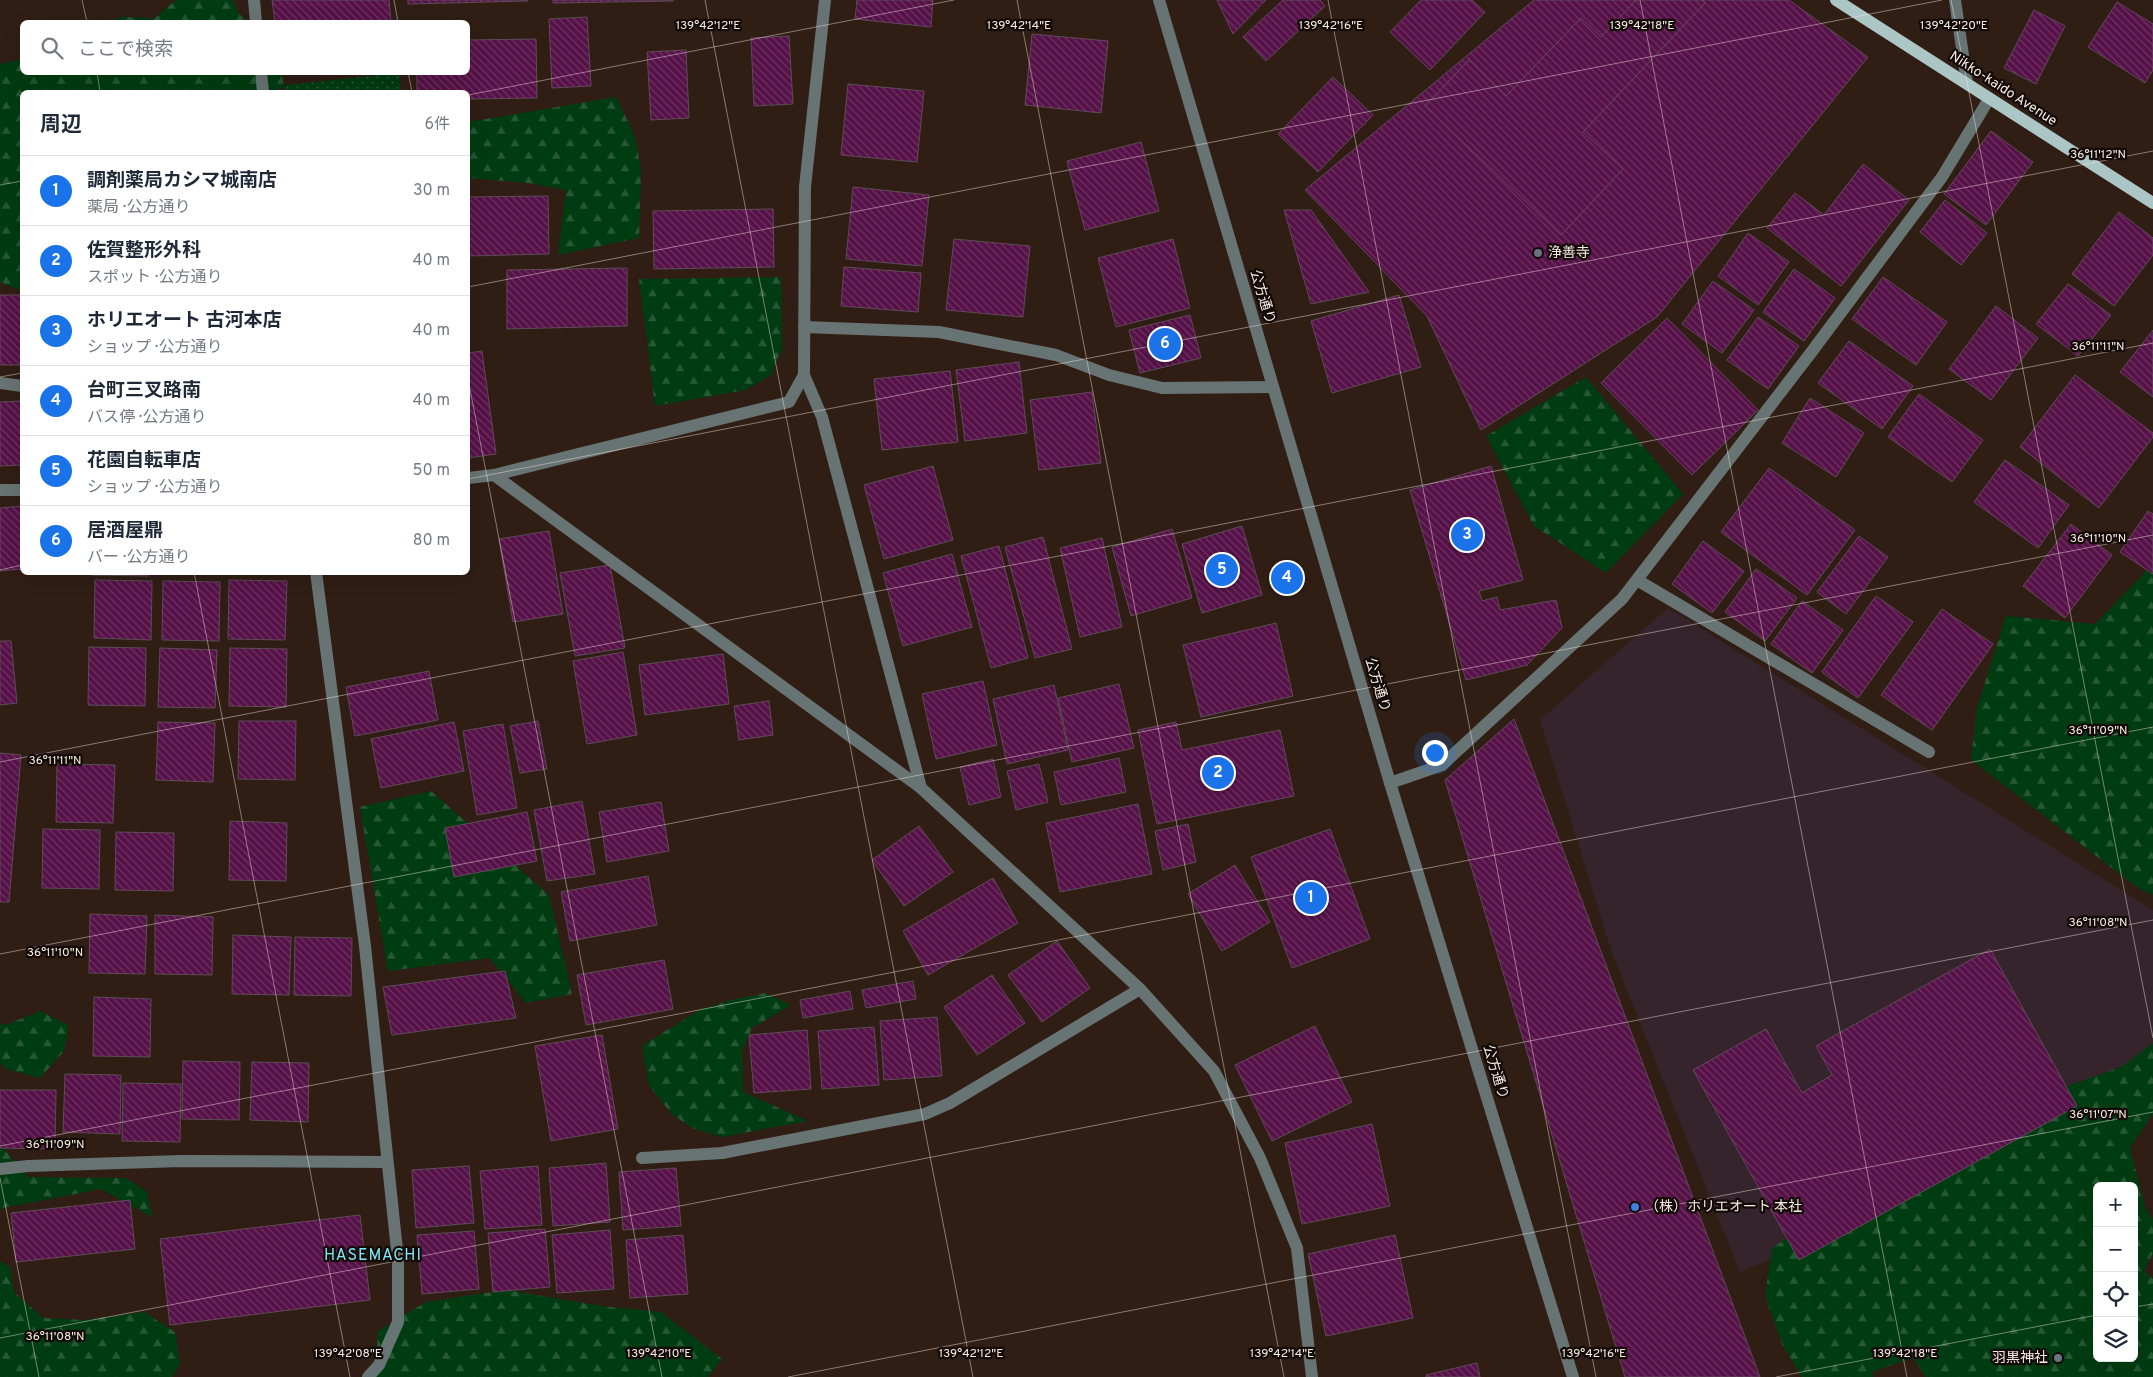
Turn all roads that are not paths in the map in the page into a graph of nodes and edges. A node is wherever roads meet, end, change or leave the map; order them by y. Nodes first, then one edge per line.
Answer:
1 (254, 0) edge
2 (825, 0) edge
3 (1158, 0) edge
4 (1836, 0) edge
5 (1956, 0) edge
6 (256, 20) edge
7 (261, 75) edge
8 (1967, 83) junction
9 (263, 90) edge
10 (1989, 99) junction
11 (2153, 203) edge
12 (804, 327) junction
13 (804, 375) junction
14 (0, 383) edge
15 (20, 386) edge
16 (1273, 387) junction
17 (494, 475) junction
18 (470, 478) edge
19 (0, 490) edge
20 (20, 490) edge
21 (316, 575) edge
22 (1637, 580) junction
23 (1930, 752) dead end
24 (1390, 782) junction
25 (921, 788) junction
26 (1140, 989) junction
27 (642, 1158) dead end
28 (387, 1162) junction
29 (0, 1169) edge
30 (368, 1377) edge
31 (1312, 1377) edge
32 (1573, 1377) edge

1 - 6 street
2 - 12 street
3 - 16 street, 公方通り
4 - 8 main road, Nikko-kaido Avenue
5 - 8 street
7 - 9 street
8 - 10 main road, Nikko-kaido Avenue
10 - 11 main road, Nikko-kaido Avenue
10 - 22 street
12 - 13 street
12 - 16 street
13 - 17 street
13 - 25 street
14 - 15 street
16 - 24 street, 公方通り
17 - 18 street
17 - 25 street
19 - 20 street
21 - 28 street
22 - 23 street
22 - 24 street
24 - 32 street, 公方通り
25 - 26 street
26 - 27 street
26 - 31 street
28 - 29 street
28 - 30 street

